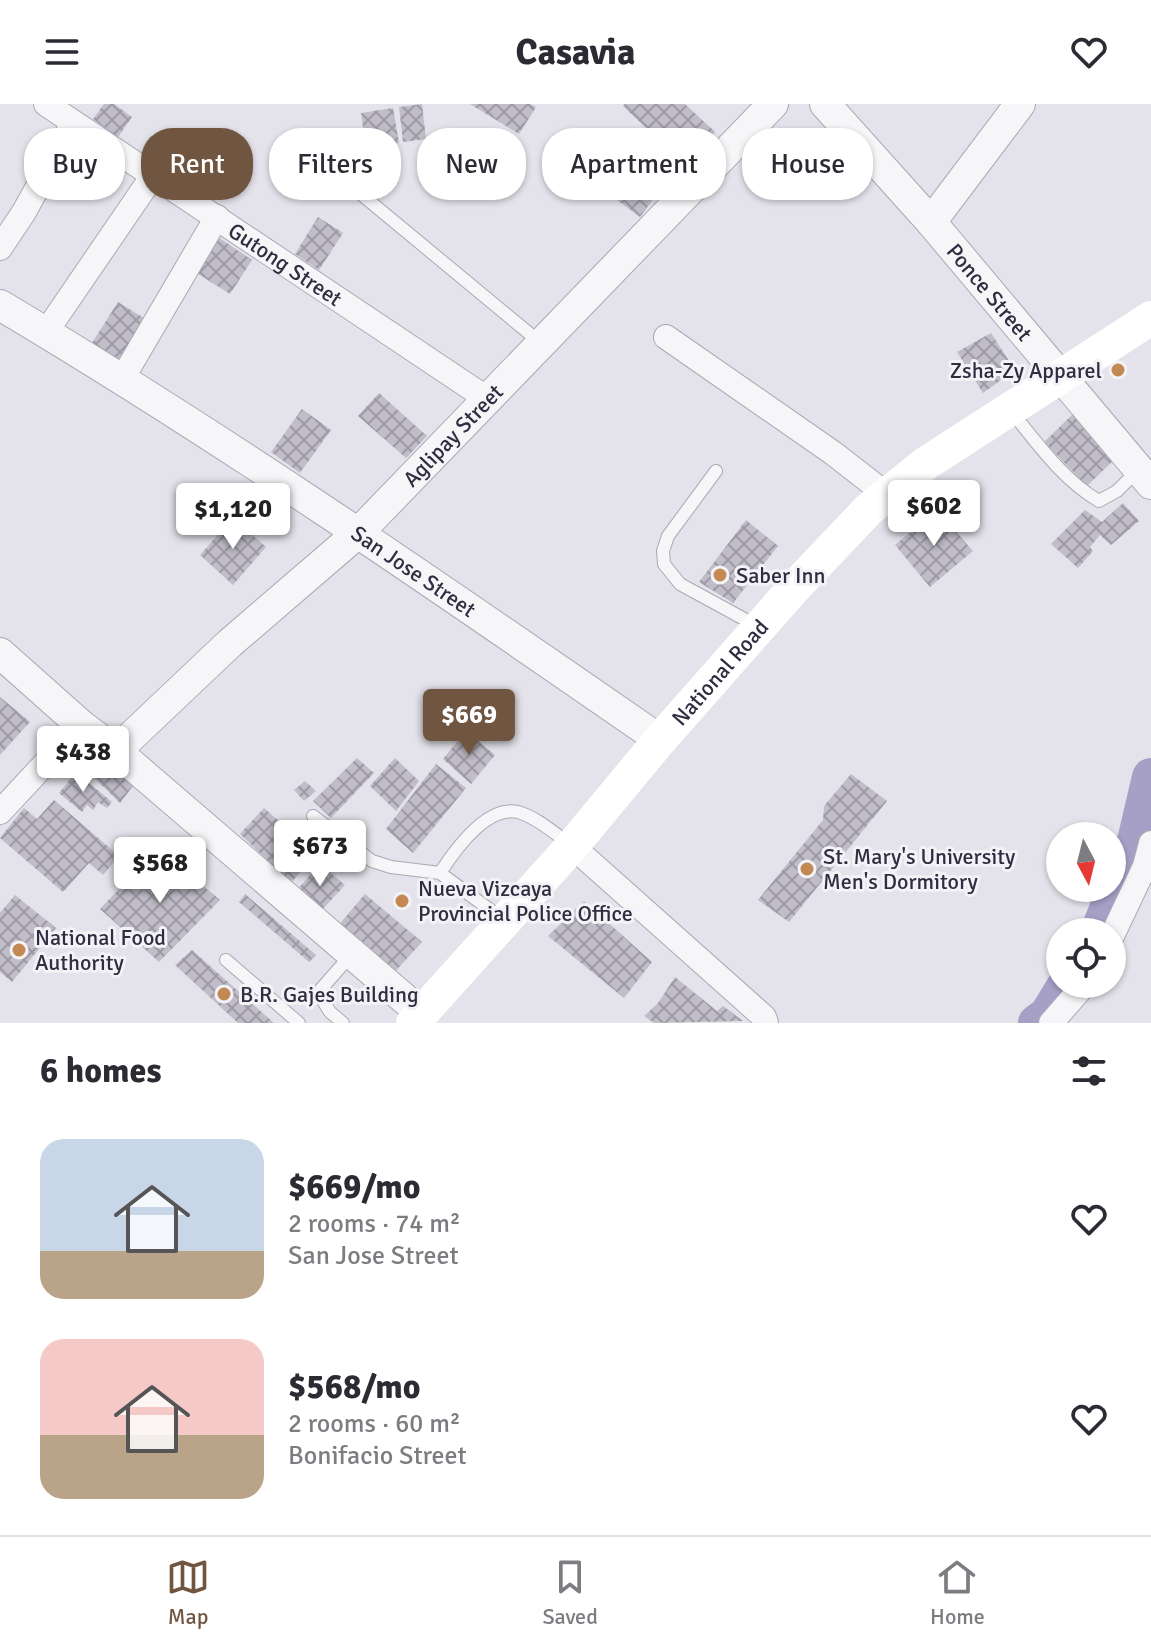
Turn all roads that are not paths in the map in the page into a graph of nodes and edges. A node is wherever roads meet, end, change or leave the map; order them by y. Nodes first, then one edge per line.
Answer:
1 (46, 104) edge
2 (773, 104) edge
3 (825, 104) edge
4 (1020, 104) edge
5 (73, 123) junction
6 (141, 166) edge
7 (141, 193) edge
8 (192, 200) edge
9 (368, 200) edge
10 (217, 217) junction
11 (931, 222) junction
12 (0, 248) edge
13 (0, 305) edge
14 (1151, 318) edge
15 (46, 332) junction
16 (666, 337) dead end
17 (542, 344) junction
18 (1060, 374) junction
19 (122, 379) junction
20 (486, 398) junction
21 (1009, 408) junction
22 (716, 471) dead end
23 (1144, 477) edge
24 (887, 495) junction
25 (359, 532) junction
26 (760, 628) junction
27 (0, 653) edge
28 (81, 725) junction
29 (660, 740) junction
30 (116, 751) junction
31 (0, 812) edge
32 (313, 816) dead end
33 (1151, 843) edge
34 (572, 846) junction
35 (440, 873) junction
36 (1120, 918) edge
37 (504, 920) junction
38 (352, 954) junction
39 (226, 960) dead end
40 (1073, 998) edge
41 (417, 1018) edge
42 (299, 1023) edge
43 (343, 1023) edge
44 (766, 1023) edge
45 (1051, 1023) edge

1 - 5 street, Gutong Street
2 - 17 street, Aglipay Street
3 - 11 street, Ponce Street
4 - 11 street
5 - 6 street, Gutong Street
5 - 12 street
7 - 15 street
8 - 10 street, Gutong Street
9 - 17 lane
10 - 19 street
10 - 20 street, Gutong Street
11 - 18 street, Ponce Street
13 - 15 street, San Jose Street
14 - 18 main road, National Road
15 - 19 street, San Jose Street
16 - 24 street
17 - 20 street, Aglipay Street
18 - 21 main road, National Road
18 - 23 street, Ponce Street
19 - 25 street, San Jose Street
20 - 25 street, Aglipay Street
21 - 23 lane
21 - 24 main road, National Road
22 - 26 lane
24 - 26 main road, National Road
25 - 29 street, San Jose Street
25 - 30 street, Aglipay Street
26 - 29 main road, National Road
27 - 28 street
28 - 30 street
28 - 31 street
29 - 34 main road, National Road
30 - 38 street
32 - 35 lane
33 - 36 street
34 - 35 lane
34 - 37 main road, National Road
34 - 44 street
35 - 37 lane
37 - 41 main road, National Road
38 - 41 street
38 - 43 lane
39 - 42 lane
40 - 45 street

